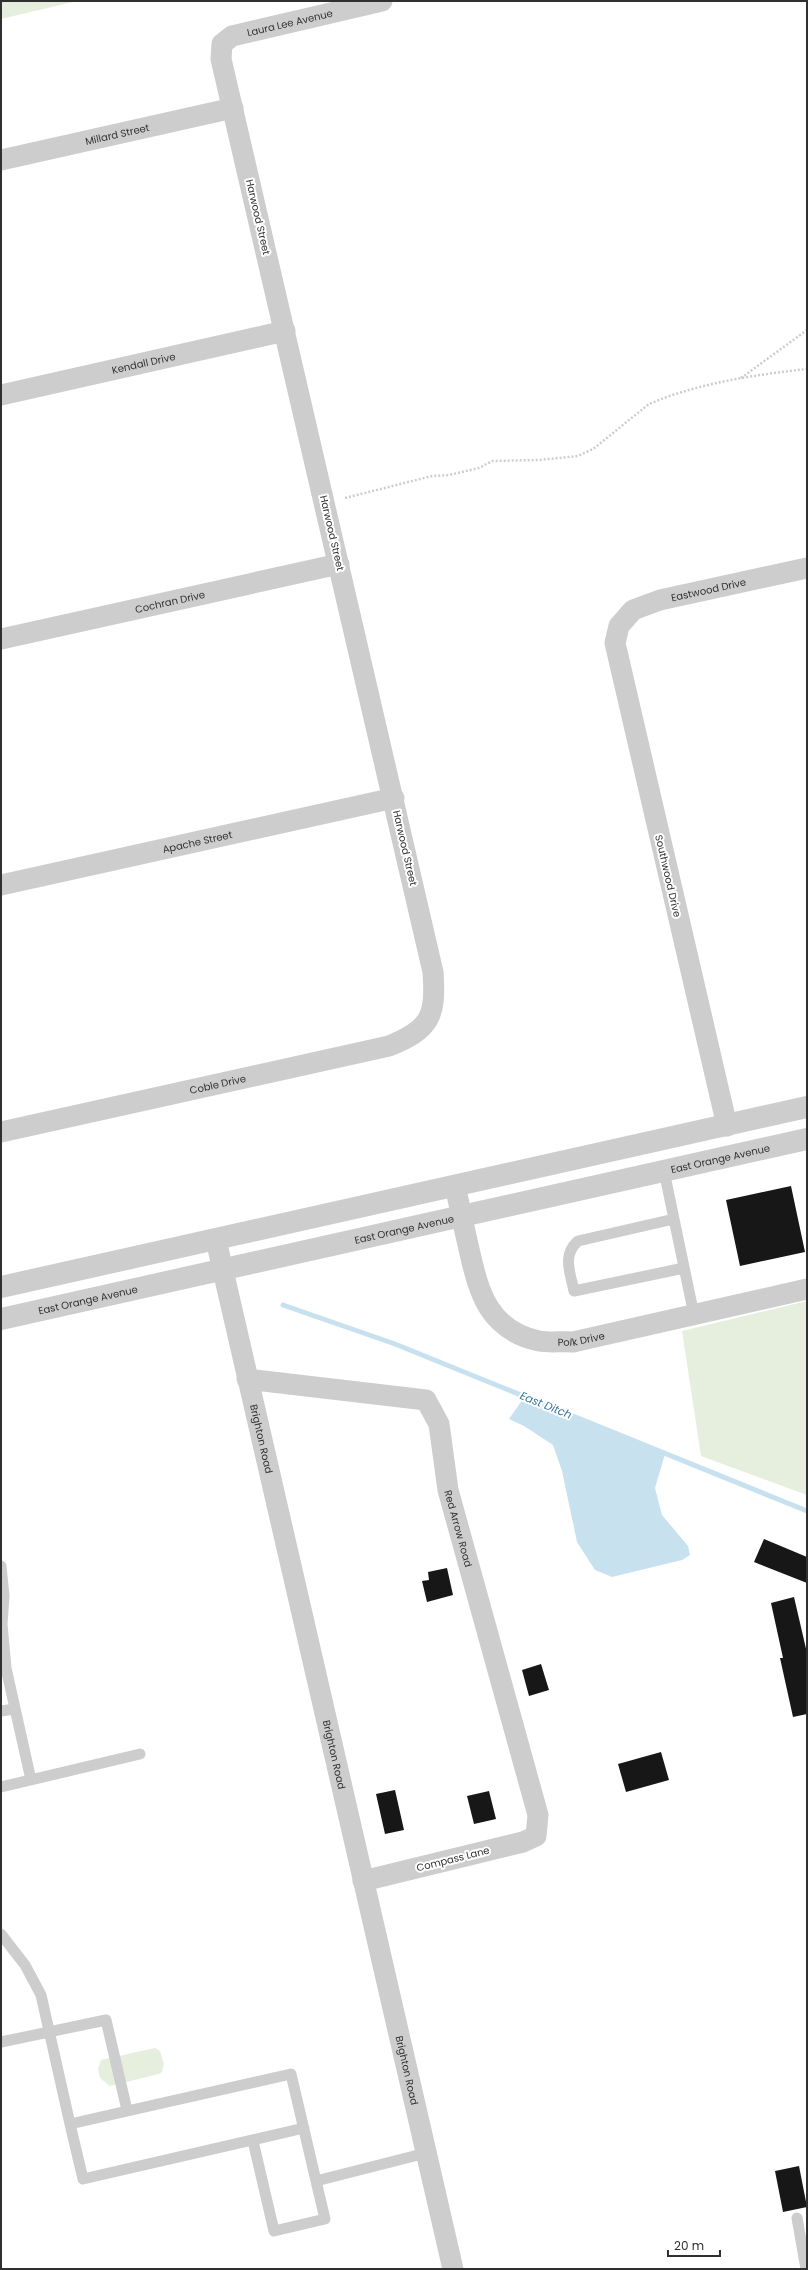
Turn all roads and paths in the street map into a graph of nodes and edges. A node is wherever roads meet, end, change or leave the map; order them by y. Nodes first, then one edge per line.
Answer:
1 (382, 1) edge
2 (222, 44) joint
3 (233, 108) junction
4 (1, 160) edge
5 (807, 330) edge
6 (285, 331) junction
7 (807, 369) edge
8 (739, 379) junction
9 (1, 395) edge
10 (345, 498) dead end
11 (339, 564) junction
12 (807, 568) edge
13 (619, 626) joint
14 (1, 639) edge
15 (394, 798) junction
16 (1, 885) edge
17 (427, 1021) joint
18 (807, 1107) edge
19 (727, 1126) junction
20 (1, 1132) edge
21 (807, 1139) edge
22 (664, 1171) junction
23 (455, 1186) junction
24 (462, 1216) junction
25 (674, 1220) junction
26 (216, 1240) junction
27 (684, 1268) junction
28 (222, 1270) junction
29 (1, 1287) edge
30 (807, 1289) edge
31 (694, 1315) junction
32 (1, 1319) edge
33 (247, 1379) junction
34 (1, 1566) edge
35 (3, 1596) edge
36 (15, 1709) junction
37 (1, 1711) edge
38 (140, 1754) dead end
39 (31, 1780) junction
40 (1, 1787) edge
41 (538, 1830) joint
42 (363, 1881) junction
43 (1, 1934) edge
44 (49, 2032) junction
45 (1, 2042) edge
46 (127, 2110) junction
47 (70, 2124) junction
48 (304, 2128) junction
49 (253, 2141) junction
50 (426, 2153) junction
51 (316, 2181) junction
52 (797, 2218) dead end
53 (453, 2269) edge
54 (806, 2269) edge

1 - 2 street, Laura Lee Avenue
2 - 3 street, Harwood Street
3 - 4 street, Millard Street
3 - 6 street, Harwood Street
5 - 8 path
6 - 9 street, Kendall Drive
6 - 11 street, Harwood Street
7 - 8 path
8 - 10 path
11 - 14 street, Cochran Drive
11 - 15 street, Harwood Street
12 - 13 street, Eastwood Drive
13 - 19 street, Southwood Drive
15 - 16 street, Apache Street
15 - 17 street, Harwood Street
17 - 20 street, Coble Drive
18 - 19 street
19 - 23 street
21 - 22 street, East Orange Avenue
22 - 24 street, East Orange Avenue
22 - 25 lane
23 - 24 street, Polk Drive
23 - 26 street
24 - 28 street, East Orange Avenue
24 - 31 street, Polk Drive
25 - 27 lane
25 - 27 lane
26 - 28 street, Brighton Road
26 - 29 street
27 - 31 lane
28 - 32 street, East Orange Avenue
28 - 33 street, Brighton Road
30 - 31 street, Polk Drive
33 - 41 street, Red Arrow Road
33 - 42 street, Brighton Road
34 - 35 lane
35 - 36 lane
36 - 37 lane
36 - 39 lane
38 - 39 lane
39 - 40 lane
41 - 42 street, Compass Lane
42 - 50 street, Brighton Road
43 - 44 lane
44 - 45 lane
44 - 46 lane
44 - 47 lane
46 - 47 lane
46 - 48 lane
47 - 49 lane
48 - 49 lane
48 - 51 lane
49 - 51 lane
50 - 51 lane
50 - 53 street, Brighton Road
52 - 54 lane

